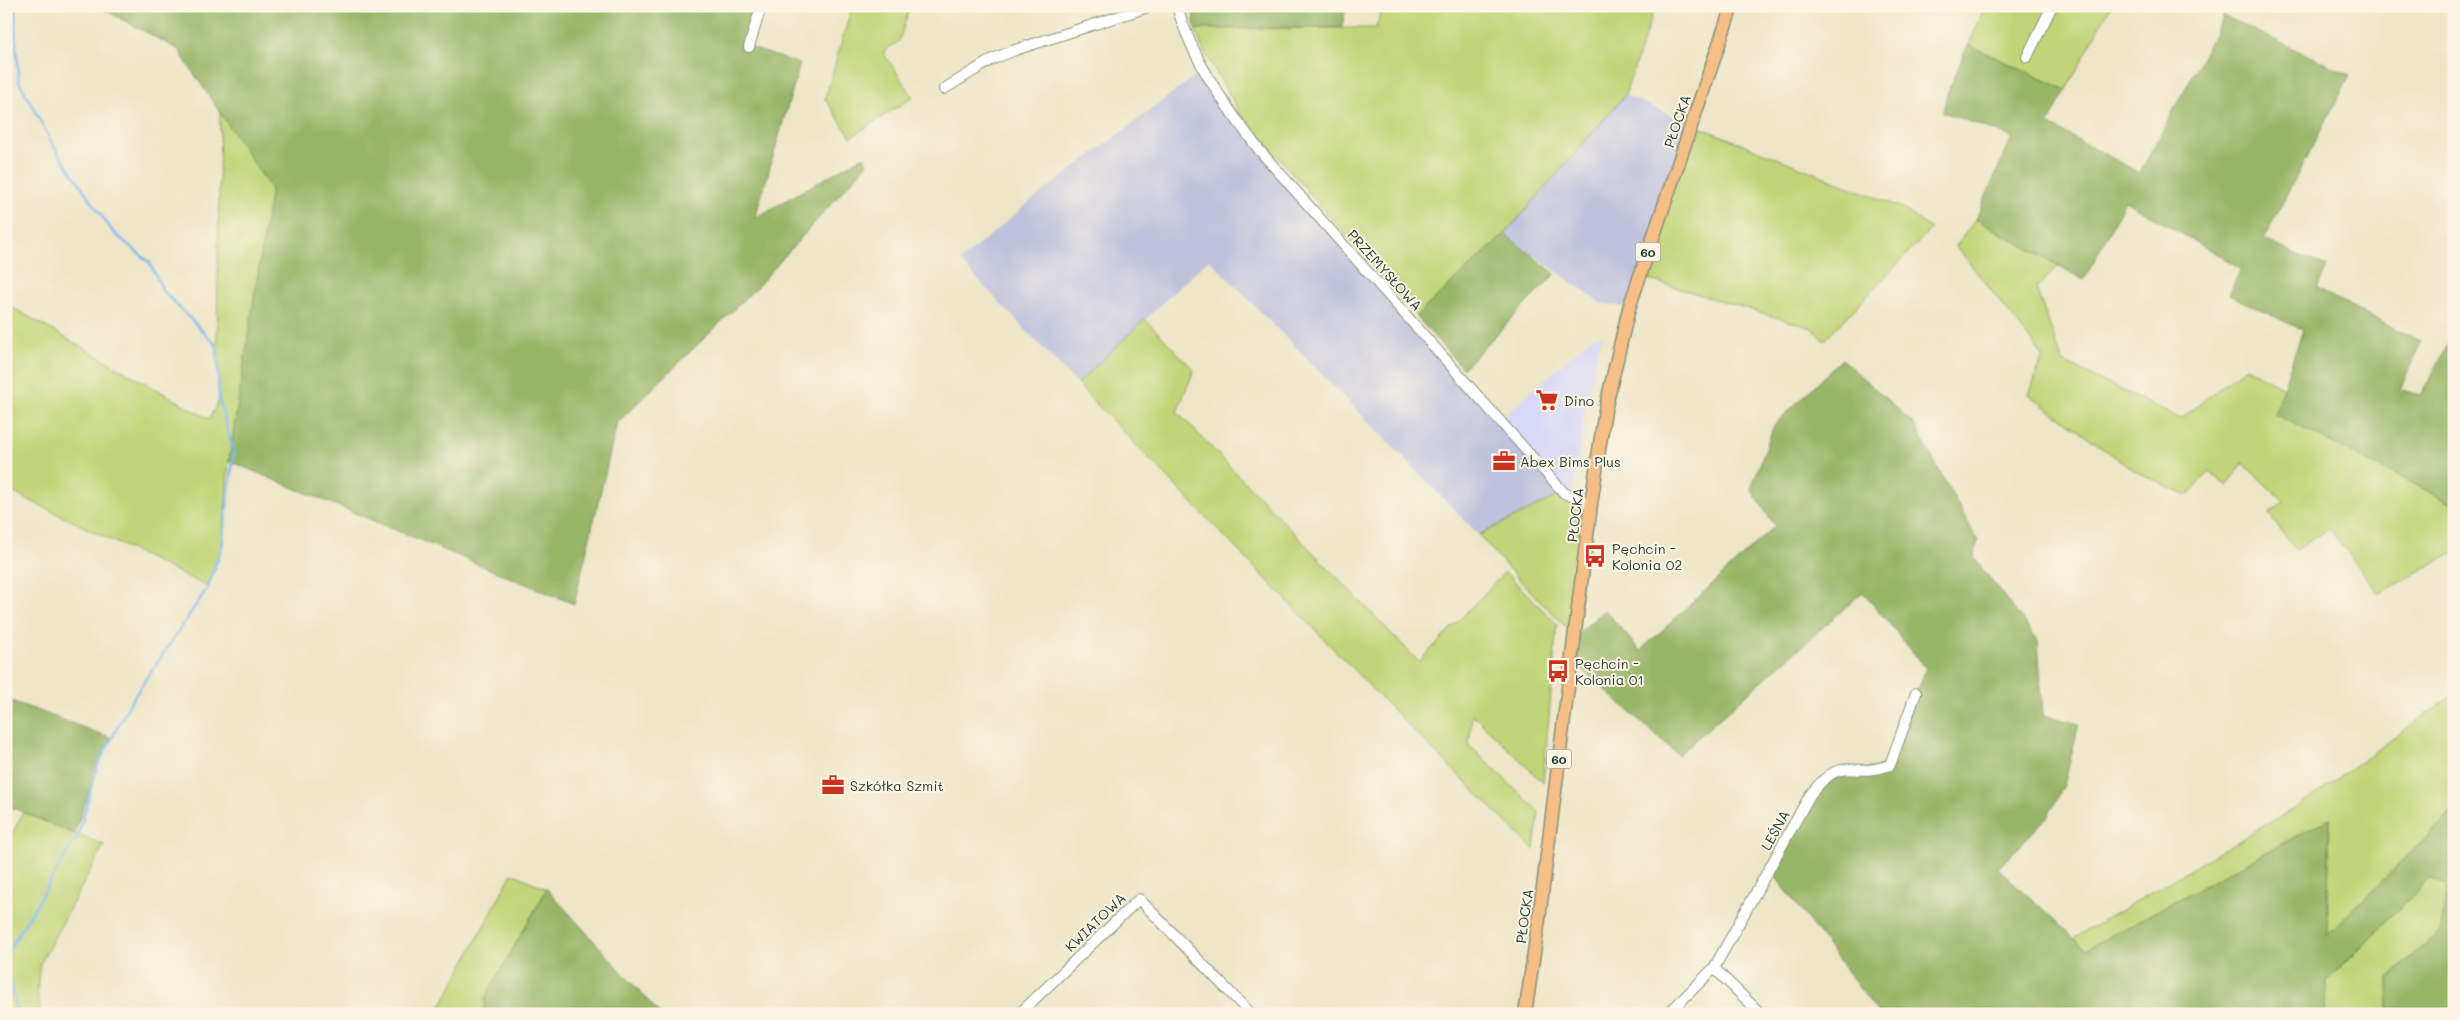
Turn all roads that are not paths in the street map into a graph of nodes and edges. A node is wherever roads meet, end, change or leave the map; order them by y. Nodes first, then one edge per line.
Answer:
1 (761, 6) edge
2 (1152, 6) edge
3 (1177, 6) edge
4 (1732, 6) edge
5 (2052, 6) edge
6 (749, 46) dead end
7 (2027, 57) dead end
8 (944, 88) dead end
9 (1591, 504) junction
10 (1916, 693) dead end
11 (1714, 968) junction
12 (1019, 1014) edge
13 (1251, 1014) edge
14 (1525, 1014) edge
15 (1668, 1014) edge
16 (1761, 1014) edge

1 - 6 street
2 - 8 street
3 - 9 street, PRZEMYSŁOWA
4 - 9 main road, PŁOCKA / 60
5 - 7 street
9 - 14 main road, PŁOCKA / 60
10 - 11 street, LEŚNA
11 - 15 street, LEŚNA
11 - 16 street
12 - 13 street, KWIATOWA

